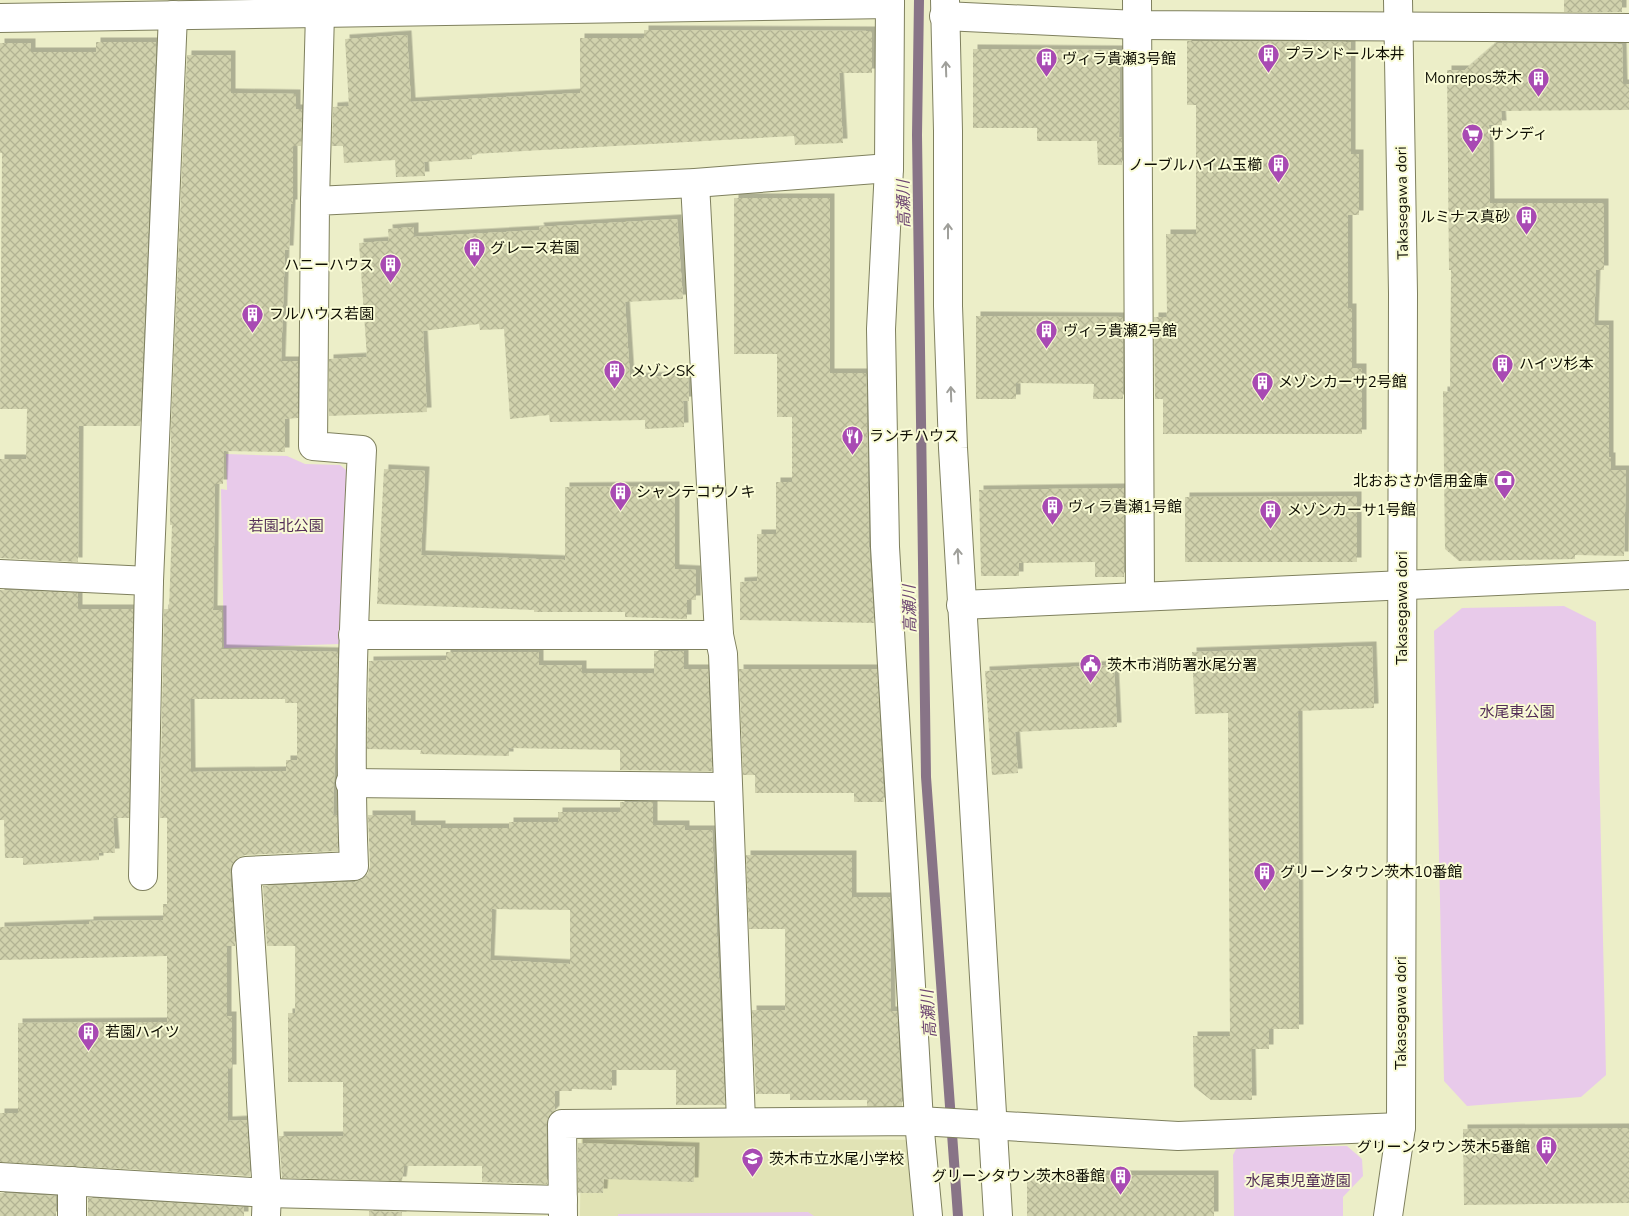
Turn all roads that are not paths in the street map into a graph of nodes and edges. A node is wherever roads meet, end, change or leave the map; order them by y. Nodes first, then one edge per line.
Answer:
1 (890, 2) edge
2 (731, 3) edge
3 (944, 8) edge
4 (1137, 12) edge
5 (1399, 13) edge
6 (173, 14) junction
7 (320, 14) junction
8 (0, 18) edge
9 (1629, 28) edge
10 (889, 168) junction
11 (695, 184) junction
12 (315, 201) junction
13 (0, 574) edge
14 (1629, 575) edge
15 (149, 581) junction
16 (1402, 586) junction
17 (1140, 596) junction
18 (961, 605) junction
19 (353, 635) junction
20 (719, 636) junction
21 (350, 783) junction
22 (726, 787) junction
23 (144, 876) dead end
24 (741, 1121) junction
25 (919, 1122) junction
26 (992, 1125) junction
27 (1401, 1127) junction
28 (0, 1177) edge
29 (72, 1181) junction
30 (267, 1204) edge
31 (563, 1208) edge
32 (72, 1216) edge
33 (928, 1216) edge
34 (998, 1216) edge
35 (1388, 1216) edge

1 - 2 street
1 - 10 street
2 - 7 street
3 - 4 street
18 -> 3 street
4 - 5 street
4 - 17 street
5 - 9 street
5 - 16 street, Takasegawa dori
6 - 7 street
6 - 8 street
6 - 15 street
7 - 12 street
10 - 11 street
10 - 25 street
11 - 12 street
11 - 20 street
12 - 19 street
13 - 15 street
14 - 16 street
15 - 23 street
16 - 17 street
16 - 27 street, Takasegawa dori
17 - 18 street
18 - 26 street
19 - 20 street
19 - 21 street
20 - 22 street
21 - 22 street
21 - 30 street
22 - 24 street
24 - 25 street
24 - 31 street
25 - 26 street
25 - 33 street
26 - 27 street
26 - 34 street
27 - 35 street, Takasegawa dori
28 - 29 street
29 - 30 street
29 - 32 street
30 - 31 street

